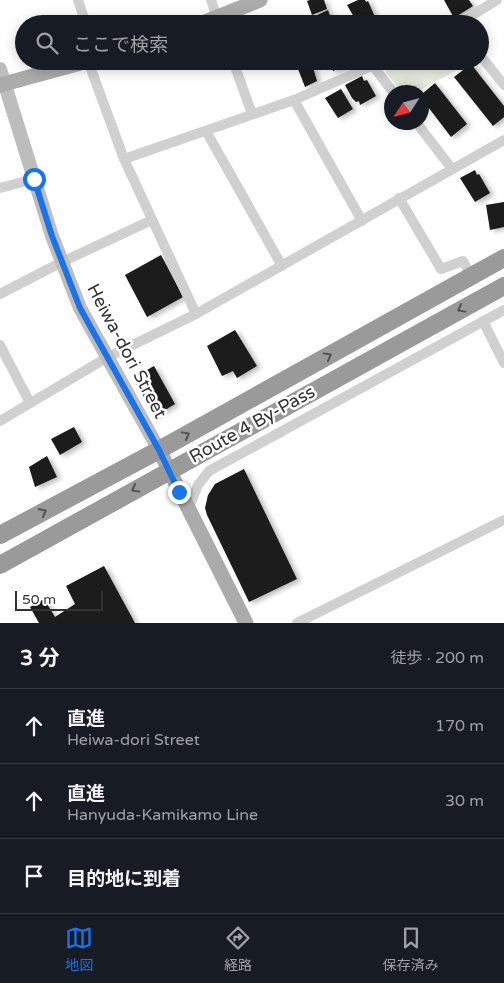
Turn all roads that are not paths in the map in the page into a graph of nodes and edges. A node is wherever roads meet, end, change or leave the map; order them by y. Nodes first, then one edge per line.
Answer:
1 (78, 0) edge
2 (211, 0) edge
3 (260, 0) edge
4 (497, 0) edge
5 (83, 15) edge
6 (216, 15) edge
7 (230, 15) edge
8 (473, 15) edge
9 (489, 66) edge
10 (47, 70) edge
11 (91, 70) edge
12 (236, 70) edge
13 (364, 70) edge
14 (376, 70) edge
15 (2, 80) edge
16 (388, 85) edge
17 (504, 85) edge
18 (294, 100) junction
19 (252, 114) junction
20 (206, 130) junction
21 (422, 130) edge
22 (504, 140) edge
23 (124, 159) junction
24 (452, 169) junction
25 (34, 179) junction
26 (0, 188) edge
27 (399, 198) junction
28 (152, 220) junction
29 (362, 221) junction
30 (504, 258) edge
31 (62, 262) junction
32 (282, 266) junction
33 (471, 276) junction
34 (504, 286) edge
35 (0, 294) edge
36 (504, 310) edge
37 (196, 314) junction
38 (483, 321) junction
39 (0, 345) edge
40 (108, 358) junction
41 (504, 362) edge
42 (30, 403) junction
43 (0, 421) edge
44 (243, 429) junction
45 (253, 447) junction
46 (159, 450) junction
47 (169, 470) junction
48 (188, 510) junction
49 (504, 520) edge
50 (0, 536) edge
51 (0, 565) edge
52 (246, 623) edge
53 (297, 623) edge

1 - 5 street
2 - 6 street
3 - 7 main road
4 - 8 street
9 - 17 street
10 - 15 main road
11 - 23 street
12 - 19 street
13 - 18 street
14 - 16 street
15 - 25 street, Heiwa-dori Street
18 - 19 street
18 - 29 street
19 - 20 street
20 - 23 street
20 - 32 street
21 - 24 street
22 - 24 street
23 - 28 street
24 - 27 street
25 - 26 street
25 - 31 street, Heiwa-dori Street
27 - 29 street
27 - 33 street
28 - 31 street
28 - 37 street
29 - 32 street
30 - 33 highway, Route 4 By-Pass
31 - 35 street
31 - 40 street, Heiwa-dori Street
32 - 37 street
46 -> 33 highway, Route 4 By-Pass
34 -> 44 highway, Route 4 By-Pass
36 - 38 street
37 - 40 street
38 - 41 street
38 - 45 street
39 - 42 street
40 - 42 street
40 - 46 street, Heiwa-dori Street
42 - 43 street
44 - 45 street
44 - 47 highway, Route 4 By-Pass
45 - 48 street
46 - 47 main road
50 -> 46 highway, Route 4 By-Pass
47 - 48 main road
47 -> 51 highway, Route 4 By-Pass
48 - 52 main road
49 - 53 street

